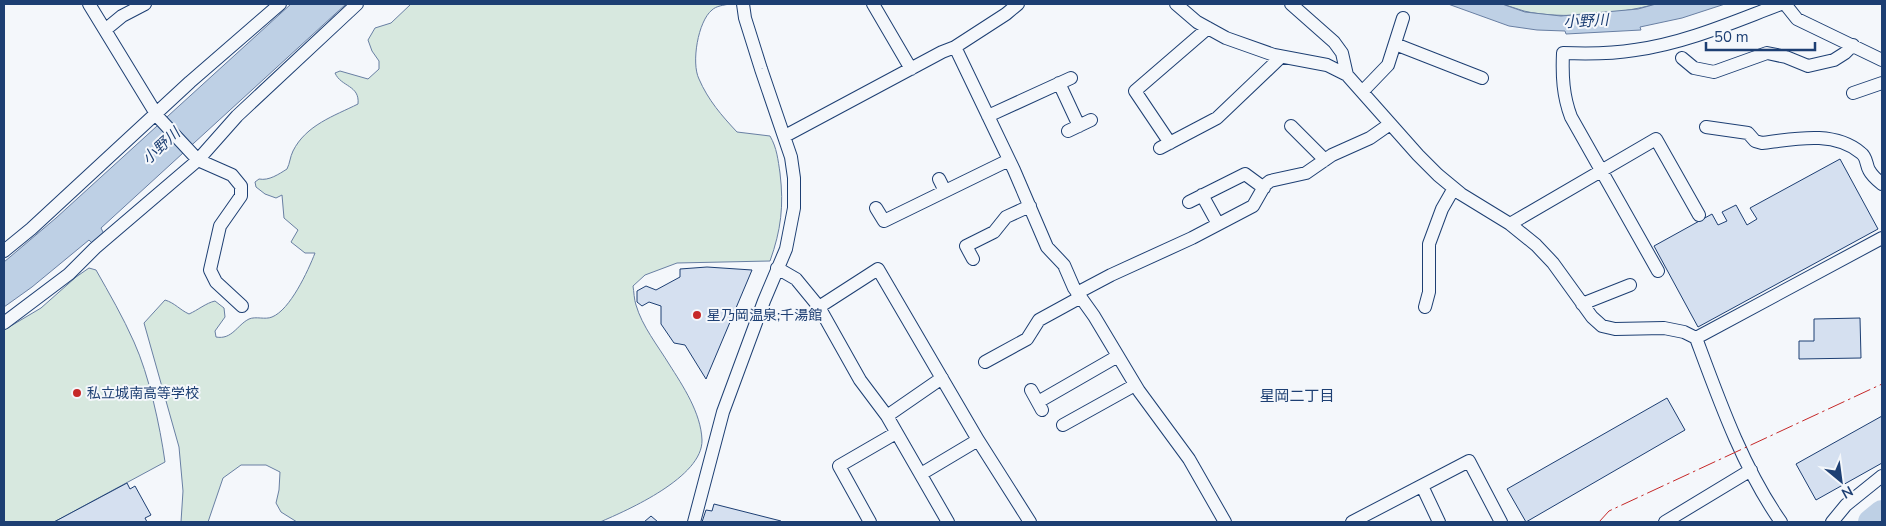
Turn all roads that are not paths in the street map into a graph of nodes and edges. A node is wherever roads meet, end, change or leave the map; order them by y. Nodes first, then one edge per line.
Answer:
1 (89, 4) edge
2 (145, 4) edge
3 (280, 4) edge
4 (357, 4) edge
5 (743, 4) edge
6 (873, 4) edge
7 (1018, 4) edge
8 (1176, 4) edge
9 (1291, 4) edge
10 (1781, 4) edge
11 (1785, 4) edge
12 (1403, 18) dead end
13 (1208, 28) junction
14 (105, 30) junction
15 (1395, 44) junction
16 (1853, 45) junction
17 (955, 47) junction
18 (1281, 57) junction
19 (1682, 58) dead end
20 (1882, 60) edge
21 (911, 69) junction
22 (1347, 75) junction
23 (1072, 78) dead end
24 (1482, 78) dead end
25 (1059, 84) junction
26 (1882, 84) edge
27 (1362, 92) junction
28 (1853, 93) dead end
29 (157, 115) junction
30 (988, 116) junction
31 (1091, 120) dead end
32 (1390, 124) junction
33 (1291, 126) dead end
34 (1706, 127) dead end
35 (785, 136) junction
36 (195, 157) junction
37 (1009, 160) junction
38 (1325, 160) junction
39 (1601, 171) junction
40 (939, 179) dead end
41 (1882, 184) edge
42 (1264, 188) junction
43 (1454, 188) junction
44 (945, 191) junction
45 (1202, 195) junction
46 (1189, 202) dead end
47 (1030, 206) junction
48 (876, 208) dead end
49 (1699, 215) dead end
50 (1218, 224) junction
51 (1510, 224) junction
52 (1882, 238) edge
53 (4, 251) edge
54 (973, 259) dead end
55 (778, 268) junction
56 (1658, 271) dead end
57 (1630, 285) dead end
58 (1079, 295) junction
59 (1582, 304) junction
60 (242, 306) dead end
61 (818, 307) junction
62 (1425, 307) dead end
63 (4, 323) edge
64 (1696, 338) junction
65 (1118, 356) junction
66 (985, 362) dead end
67 (942, 378) junction
68 (1135, 385) junction
69 (1031, 390) dead end
70 (887, 416) junction
71 (1063, 425) dead end
72 (896, 433) junction
73 (978, 440) junction
74 (1751, 470) junction
75 (921, 474) junction
76 (1882, 476) edge
77 (1422, 486) junction
78 (694, 522) edge
79 (870, 522) edge
80 (948, 522) edge
81 (1030, 522) edge
82 (1225, 522) edge
83 (1352, 522) edge
84 (1439, 522) edge
85 (1501, 522) edge
86 (1665, 522) edge
87 (1780, 522) edge
88 (1832, 522) edge

1 - 14 street
2 - 14 street
3 - 29 street
4 - 36 street
5 - 35 street
6 - 21 street
7 - 17 street
8 - 13 street
9 - 22 street
10 - 39 street
11 - 16 street
12 - 15 street
13 - 18 street
13 - 18 street
14 - 29 street
15 - 24 street
15 - 27 street
16 - 19 street
16 - 20 street
17 - 21 street
17 - 30 street
18 - 22 street
21 - 35 street
22 - 27 street
23 - 25 street
25 - 30 street
25 - 31 street
26 - 28 street
27 - 32 street
29 - 36 street
29 - 53 street
30 - 37 street
32 - 38 street
32 - 43 street
33 - 38 street
34 - 41 street
35 - 55 street
36 - 60 street
36 - 63 street
37 - 44 street
37 - 47 street
38 - 42 street
39 - 49 street
39 - 51 street
39 - 56 street
40 - 44 street
42 - 45 street
42 - 50 street
43 - 51 street
43 - 62 street
44 - 48 street
45 - 46 street
45 - 50 street
47 - 54 street
47 - 58 street
50 - 58 street
51 - 59 street
52 - 64 street
55 - 61 street
55 - 78 street
57 - 59 street
58 - 65 street
58 - 66 street
59 - 64 street
61 - 67 street
61 - 70 street
64 - 74 street
65 - 68 street
65 - 69 street
67 - 70 street
67 - 73 street
68 - 71 street
68 - 82 street
70 - 72 street
72 - 75 street
72 - 79 street
73 - 75 street
73 - 81 street
74 - 86 street
74 - 87 street
75 - 80 street
76 - 88 street
77 - 83 street
77 - 84 street
77 - 85 street

